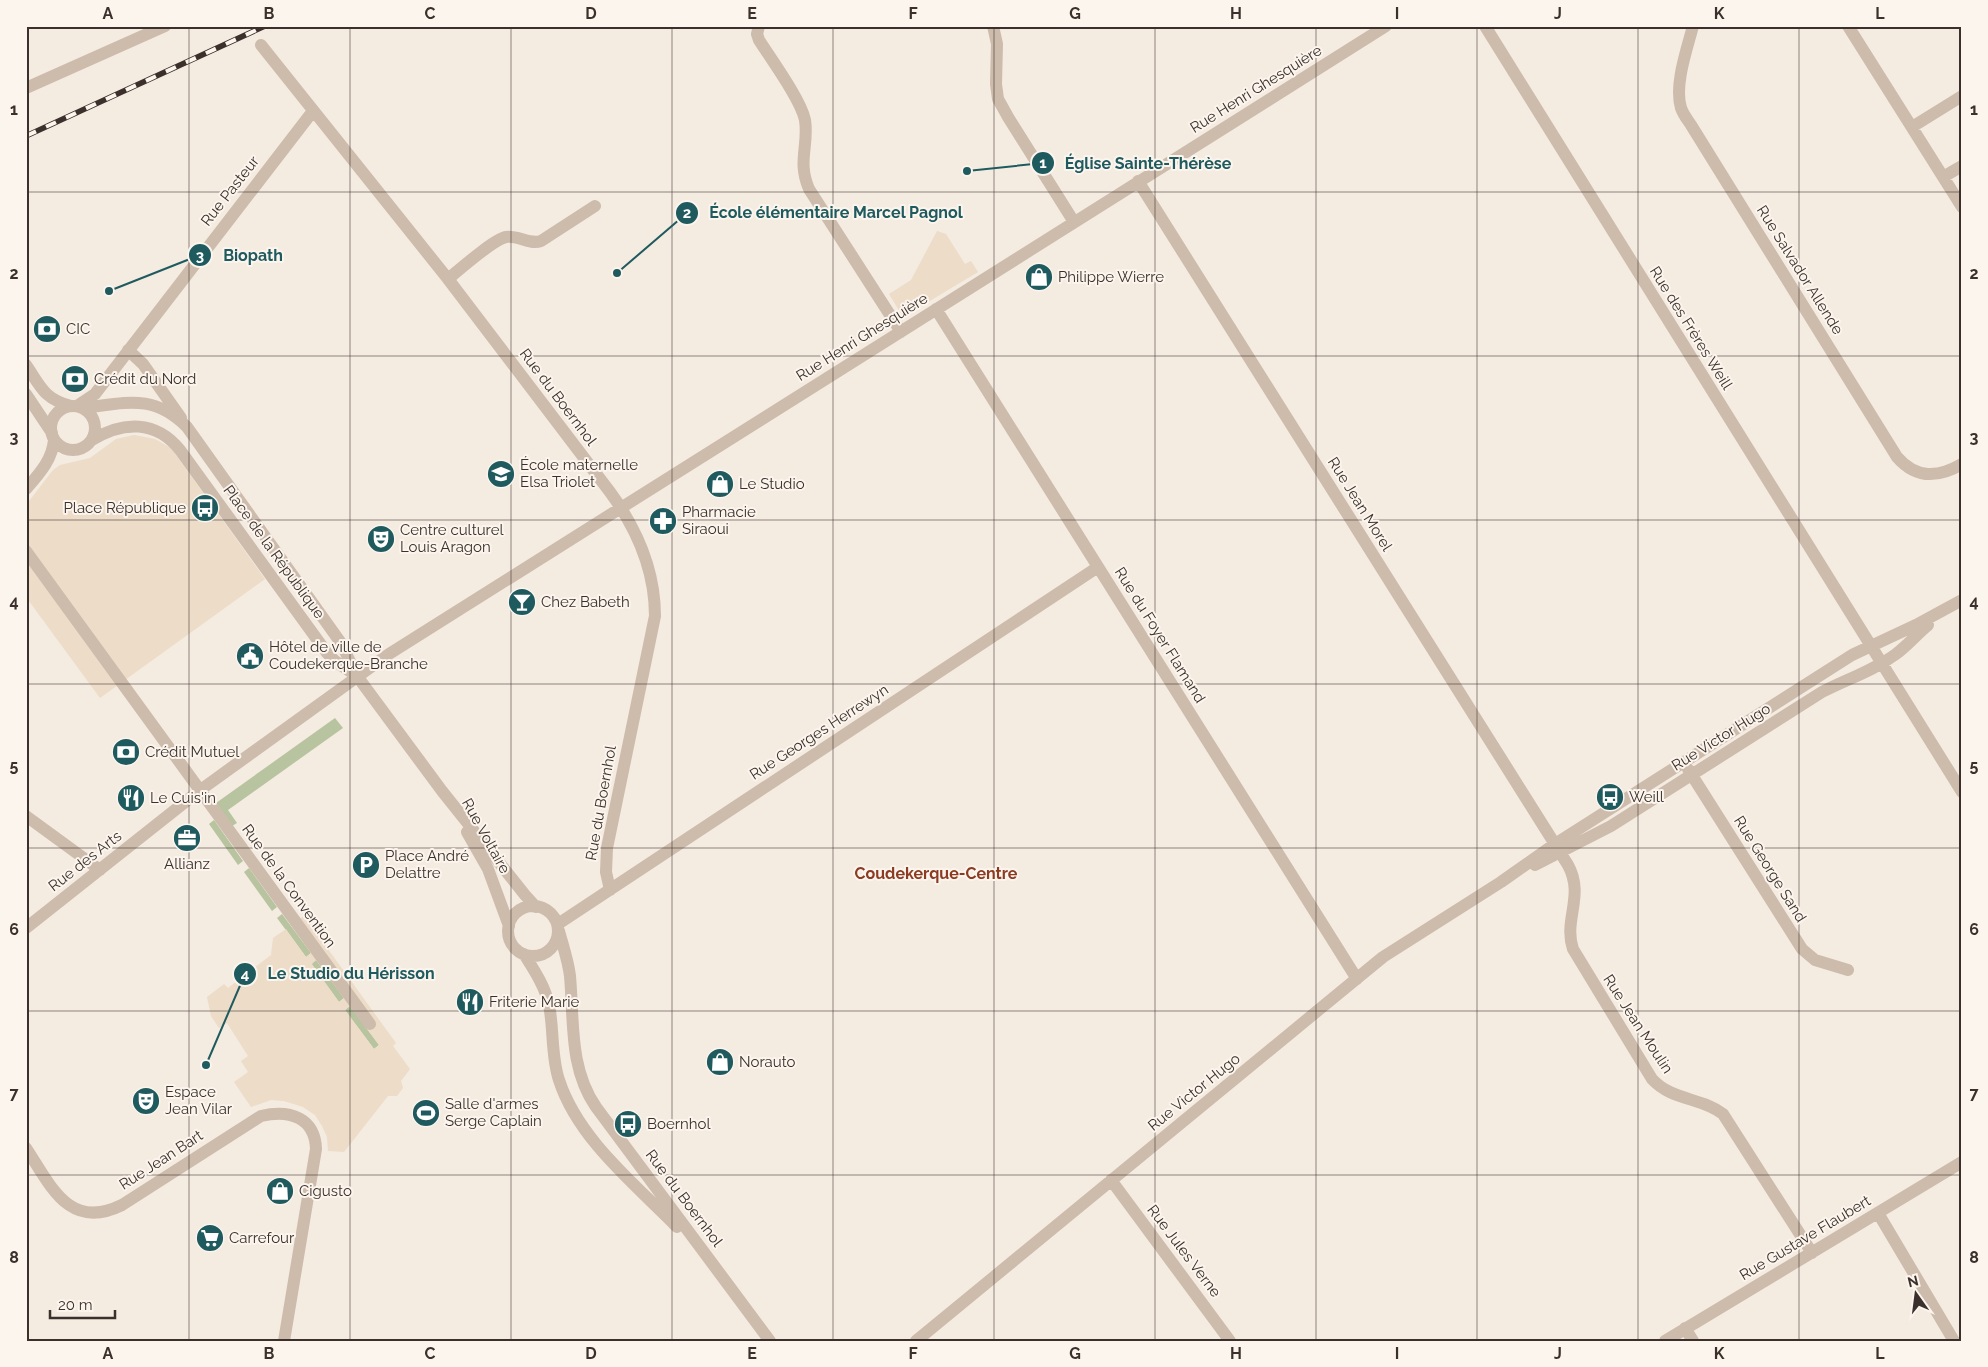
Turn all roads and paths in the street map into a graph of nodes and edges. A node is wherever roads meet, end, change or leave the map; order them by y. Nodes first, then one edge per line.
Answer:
1 (165, 26) edge
2 (759, 26) edge
3 (993, 26) edge
4 (1386, 26) edge
5 (1485, 26) edge
6 (1693, 26) edge
7 (1848, 26) edge
8 (261, 44) dead end
9 (26, 88) edge
10 (1962, 96) edge
11 (313, 111) junction
12 (1912, 127) junction
13 (1962, 166) edge
14 (1943, 177) junction
15 (1138, 181) junction
16 (595, 206) dead end
17 (1962, 207) edge
18 (1074, 222) junction
19 (448, 279) junction
20 (936, 309) junction
21 (901, 332) junction
22 (128, 350) junction
23 (26, 366) edge
24 (26, 394) edge
25 (77, 407) junction
26 (191, 432) junction
27 (53, 436) junction
28 (92, 440) junction
29 (1962, 464) edge
30 (26, 489) edge
31 (621, 508) junction
32 (26, 551) edge
33 (1098, 567) junction
34 (1962, 600) edge
35 (1950, 608) junction
36 (1870, 646) junction
37 (1881, 664) junction
38 (358, 676) junction
39 (1684, 762) junction
40 (1692, 775) junction
41 (199, 791) junction
42 (442, 791) junction
43 (1962, 792) edge
44 (26, 816) edge
45 (1558, 848) junction
46 (100, 870) junction
47 (610, 890) junction
48 (536, 907) junction
49 (509, 926) junction
50 (26, 928) edge
51 (558, 928) junction
52 (524, 954) junction
53 (1848, 970) dead end
54 (1357, 978) junction
55 (370, 1024) dead end
56 (26, 1148) edge
57 (1962, 1162) edge
58 (1111, 1180) junction
59 (1878, 1213) junction
60 (1812, 1253) junction
61 (712, 1263) junction
62 (1686, 1328) junction
63 (284, 1341) edge
64 (770, 1341) edge
65 (916, 1341) edge
66 (1230, 1341) edge
67 (1665, 1341) edge
68 (1693, 1341) edge
69 (1954, 1341) edge

1 - 9 street
2 - 21 street
3 - 18 street
4 - 15 street, Rue Henri Ghesquière
5 - 36 street, Rue des Frères Weill
6 - 29 street, Rue Salvador Allende
7 - 12 street
8 - 11 street, Rue du Boernhol
10 - 12 street
11 - 19 street, Rue du Boernhol
11 - 22 street, Rue Pasteur
12 - 14 street
13 - 14 street
14 - 17 street
15 - 18 street, Rue Henri Ghesquière
15 - 45 street, Rue Jean Morel
16 - 19 street
18 - 20 street, Rue Henri Ghesquière
19 - 31 street, Rue du Boernhol
20 - 21 street, Rue Henri Ghesquière
20 - 33 street, Rue du Foyer Flamand
21 - 31 street, Rue Henri Ghesquière
22 - 25 street, Rue Pasteur
22 - 26 street, Place de la République
23 - 25 street
24 - 27 street
25 - 26 street, Place de la République
25 - 27 street
25 - 28 street
26 - 38 street, Place de la République
27 - 28 street
27 - 30 street
28 - 38 street, Place de la République
31 - 38 street, Rue Henri Ghesquière
31 - 47 street, Rue du Boernhol
32 - 41 street
33 - 47 street, Rue Georges Herrewyn
33 - 54 street, Rue du Foyer Flamand
34 - 35 street, Rue Victor Hugo
35 - 36 street, Rue Victor Hugo
35 - 37 street, Rue Victor Hugo
36 - 37 street, Rue des Frères Weill
36 - 39 street, Rue Victor Hugo
37 - 40 street, Rue Victor Hugo
37 - 43 street, Rue des Frères Weill
38 - 41 street, Rue des Arts
38 - 42 street, Rue Voltaire
39 - 40 street, Rue George Sand
39 - 45 street, Rue Victor Hugo
40 - 45 street, Rue Victor Hugo
40 - 53 street, Rue George Sand
41 - 46 street, Rue des Arts
41 - 55 street, Rue de la Convention
42 - 48 street, Rue Voltaire
42 - 49 street, Rue Voltaire
44 - 46 street
45 - 54 street, Rue Victor Hugo
45 - 60 street, Rue Jean Moulin
46 - 50 street, Rue des Arts
47 - 51 street, Rue Georges Herrewyn
48 - 49 street
48 - 51 street
49 - 52 street
51 - 52 street
51 - 61 street, Rue du Boernhol
52 - 61 street, Rue du Boernhol
54 - 58 street, Rue Victor Hugo
56 - 63 street, Rue Jean Bart
57 - 59 street, Rue Gustave Flaubert
58 - 65 street, Rue Victor Hugo
58 - 66 street, Rue Jules Verne
59 - 60 street, Rue Gustave Flaubert
59 - 69 street
60 - 62 street, Rue Gustave Flaubert
61 - 64 street, Rue du Boernhol
62 - 67 street, Rue Gustave Flaubert
62 - 68 street

